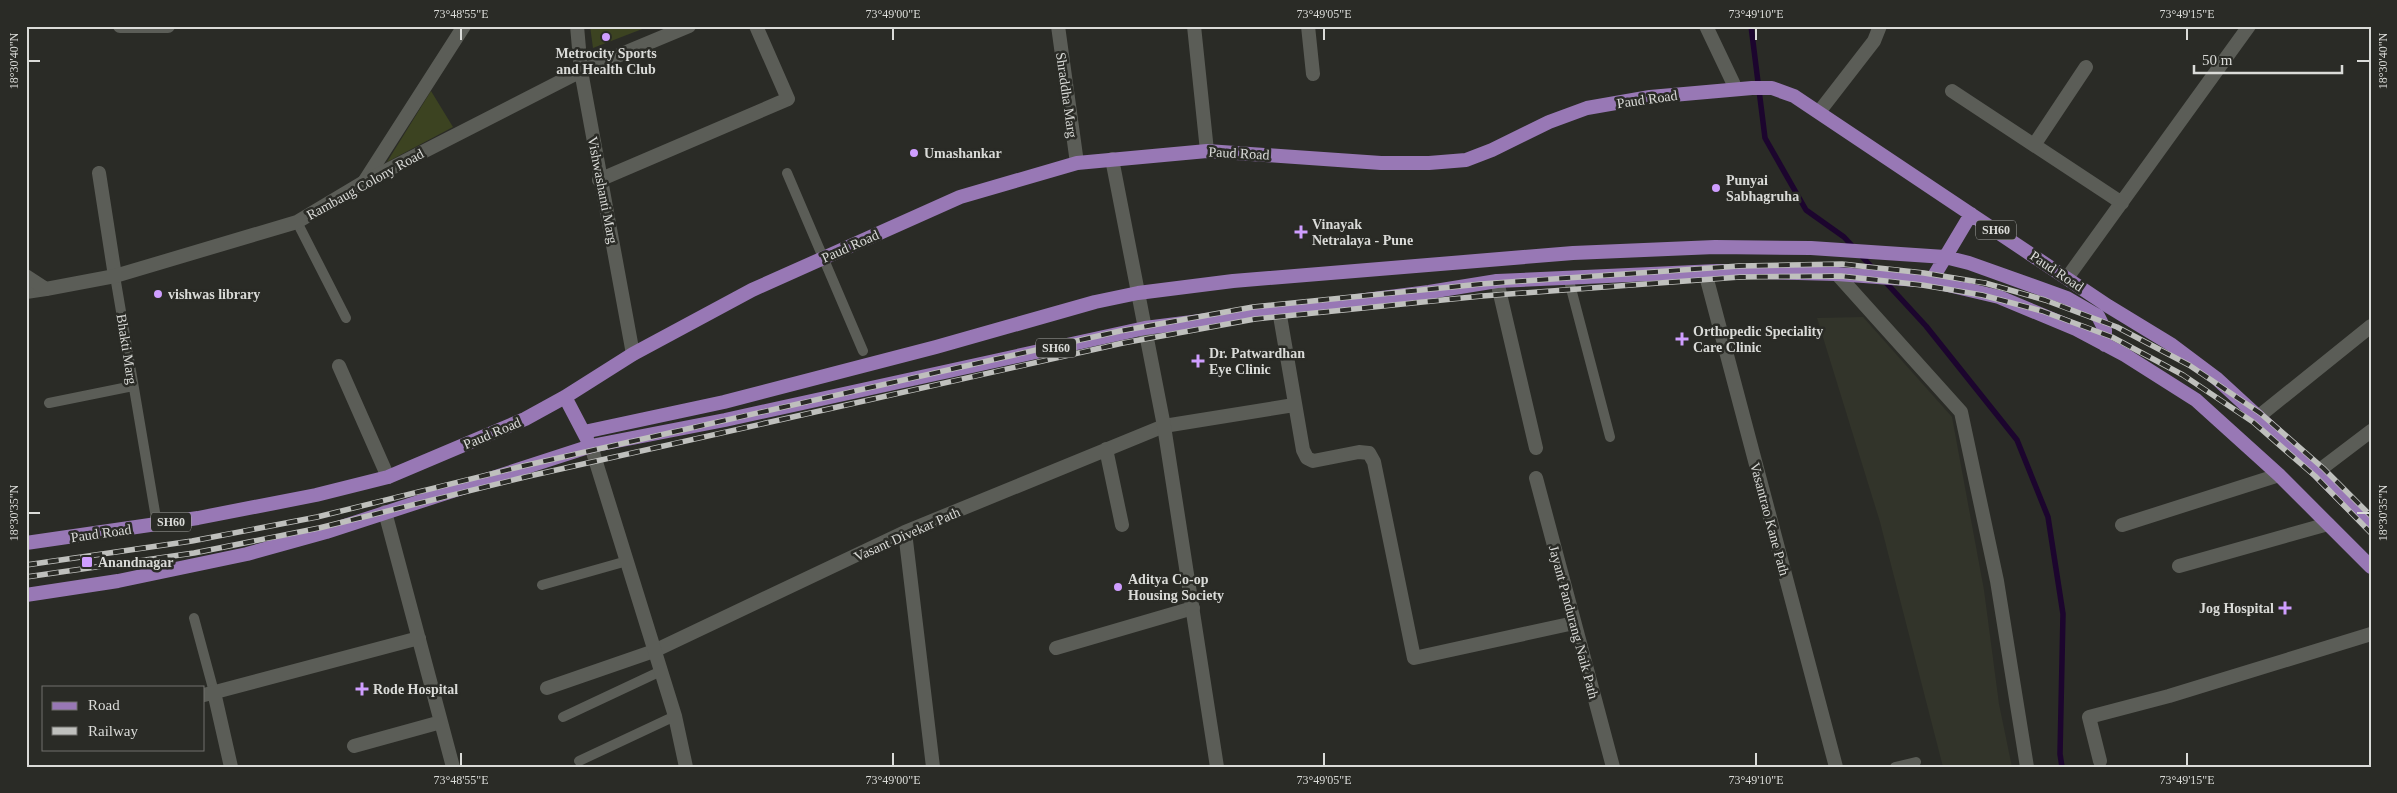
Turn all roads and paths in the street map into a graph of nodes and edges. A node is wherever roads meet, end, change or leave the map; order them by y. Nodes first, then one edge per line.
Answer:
1 (120, 26) edge
2 (168, 26) edge
3 (464, 26) edge
4 (577, 26) edge
5 (689, 26) edge
6 (756, 26) edge
7 (1058, 26) edge
8 (1194, 26) edge
9 (1308, 26) edge
10 (1706, 26) edge
11 (1880, 26) edge
12 (2249, 26) edge
13 (2086, 67) dead end
14 (581, 71) junction
15 (1313, 74) dead end
16 (1736, 89) junction
17 (1952, 90) dead end
18 (1820, 112) junction
19 (2034, 145) junction
20 (1207, 151) junction
21 (1112, 159) junction
22 (1077, 163) junction
23 (99, 173) dead end
24 (787, 173) dead end
25 (600, 180) junction
26 (364, 182) junction
27 (2122, 203) junction
28 (1971, 214) junction
29 (297, 222) junction
30 (1945, 257) junction
31 (824, 258) junction
32 (1705, 272) junction
33 (1837, 274) junction
34 (26, 276) edge
35 (115, 276) junction
36 (1568, 278) junction
37 (2067, 278) junction
38 (1497, 281) junction
39 (1931, 281) junction
40 (46, 289) junction
41 (26, 292) edge
42 (1138, 293) junction
43 (1279, 310) junction
44 (346, 318) dead end
45 (2371, 326) edge
46 (1145, 328) junction
47 (2105, 345) junction
48 (863, 351) dead end
49 (633, 354) junction
50 (338, 366) dead end
51 (133, 386) junction
52 (565, 397) junction
53 (49, 403) dead end
54 (1294, 405) junction
55 (2258, 416) junction
56 (1164, 426) junction
57 (584, 432) junction
58 (2371, 432) edge
59 (1610, 437) dead end
60 (591, 446) junction
61 (1536, 448) dead end
62 (1106, 449) junction
63 (2317, 472) junction
64 (2279, 476) junction
65 (388, 477) junction
66 (1536, 478) dead end
67 (385, 512) junction
68 (157, 524) junction
69 (2328, 524) junction
70 (1122, 525) dead end
71 (2122, 525) dead end
72 (2371, 526) edge
73 (906, 532) junction
74 (26, 543) edge
75 (627, 561) junction
76 (2179, 566) dead end
77 (2371, 567) edge
78 (542, 584) dead end
79 (26, 595) edge
80 (1192, 608) junction
81 (194, 618) dead end
82 (1574, 623) junction
83 (2371, 634) edge
84 (419, 638) junction
85 (1056, 648) dead end
86 (654, 651) junction
87 (661, 672) junction
88 (547, 688) dead end
89 (209, 694) edge
90 (675, 716) junction
91 (562, 717) dead end
92 (441, 722) junction
93 (354, 746) dead end
94 (579, 761) dead end
95 (2100, 761) dead end
96 (1916, 762) dead end
97 (231, 767) edge
98 (453, 767) edge
99 (686, 767) edge
100 (933, 767) edge
101 (1217, 767) edge
102 (1613, 767) edge
103 (1836, 767) edge
104 (1895, 767) edge
105 (2027, 767) edge

1 - 2 street
3 - 26 street
4 - 14 street, Vishwashanti Marg
5 - 14 street, Rambaug Colony Road
6 - 25 street
7 - 22 street, Shraddha Marg
8 - 20 street
9 - 15 street
10 - 16 street
11 - 18 street
12 - 27 street
13 - 19 street
14 - 25 street, Vishwashanti Marg
14 - 26 street, Rambaug Colony Road
16 - 18 main road, Paud Road / SH60
16 - 20 main road, Paud Road / SH60
17 - 19 street
18 - 28 main road, Paud Road / SH60
19 - 27 street
20 - 21 main road, Paud Road / SH60
21 - 22 main road, Paud Road / SH60
21 - 42 street
22 - 31 main road, Paud Road / SH60
23 - 35 street, Bhakti Marg
24 - 31 lane
25 - 49 street, Vishwashanti Marg
26 - 29 street, Rambaug Colony Road
27 - 37 street
28 - 30 main road
28 - 37 main road, Paud Road / SH60
29 - 35 street, Rambaug Colony Road
29 - 44 lane
30 - 39 main road
30 - 42 main road
30 - 47 main road
31 - 48 lane
31 - 49 main road, Paud Road / SH60
32 - 33 main road, SH60
32 - 36 main road, SH60
32 - 103 street, Vasantrao Kane Path
33 - 39 main road, SH60
33 - 105 street
34 - 40 street
35 - 40 street, Rambaug Colony Road
35 - 51 lane, Bhakti Marg
36 - 38 main road, SH60
36 - 59 lane
37 - 55 main road, Paud Road / SH60
38 - 43 main road, SH60
38 - 61 street
39 - 47 main road, SH60
40 - 41 street, Rambaug Colony Road
42 - 46 street
42 - 57 main road
43 - 46 main road, SH60
43 - 54 street
45 - 55 street
46 - 56 street
46 - 60 main road, SH60
47 - 64 main road, SH60
49 - 52 main road, Paud Road / SH60
50 - 65 street
51 - 53 lane
51 - 68 lane, Bhakti Marg
52 - 57 main road
52 - 65 main road, Paud Road / SH60
54 - 56 street, Vasant Divekar Path
54 - 82 street
55 - 63 main road, Paud Road / SH60
56 - 62 street, Vasant Divekar Path
56 - 80 street
57 - 60 main road
58 - 63 street
60 - 67 main road, SH60
60 - 75 street
62 - 70 street
62 - 73 street, Vasant Divekar Path
63 - 72 main road, Paud Road / SH60
64 - 69 main road
64 - 71 street
65 - 68 main road, Paud Road / SH60
66 - 82 street, Jayant Pandurang Naik Path
67 - 79 main road, SH60
67 - 84 street
68 - 74 main road, Paud Road / SH60
69 - 76 street
69 - 77 main road
73 - 86 street, Vasant Divekar Path
73 - 100 street
75 - 78 lane
75 - 86 street
80 - 85 street
80 - 101 street
81 - 89 lane
82 - 102 street, Jayant Pandurang Naik Path
83 - 95 street
84 - 89 street
84 - 92 street
86 - 87 street
86 - 88 street, Vasant Divekar Path
87 - 90 street
87 - 91 lane
89 - 97 street
90 - 94 lane
90 - 99 street
92 - 93 street
92 - 98 street
96 - 104 lane

